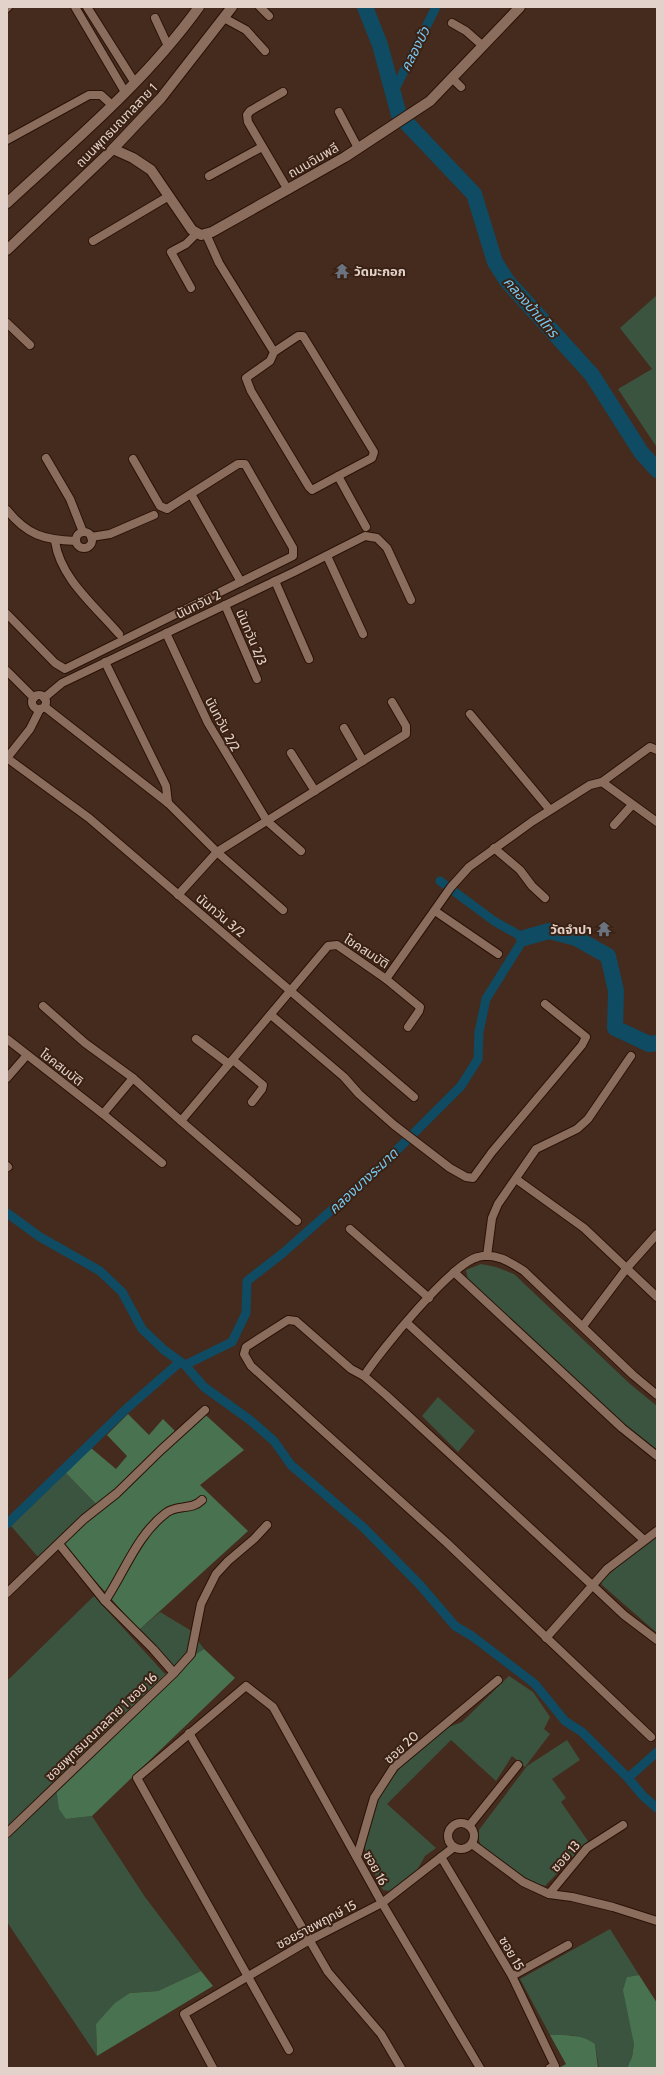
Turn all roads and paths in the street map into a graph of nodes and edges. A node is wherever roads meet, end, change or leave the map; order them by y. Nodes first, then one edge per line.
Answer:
1 (75, 7) edge
2 (87, 7) edge
3 (198, 7) edge
4 (232, 7) edge
5 (260, 7) edge
6 (520, 7) edge
7 (269, 16) dead end
8 (155, 18) dead end
9 (224, 18) junction
10 (452, 23) dead end
11 (168, 46) junction
12 (483, 46) junction
13 (265, 51) dead end
14 (452, 78) junction
15 (135, 83) junction
16 (461, 87) dead end
17 (125, 92) junction
18 (283, 92) dead end
19 (112, 105) junction
20 (339, 112) dead end
21 (7, 140) edge
22 (262, 147) junction
23 (358, 148) junction
24 (113, 149) junction
25 (209, 176) dead end
26 (288, 190) junction
27 (169, 196) junction
28 (7, 203) edge
29 (202, 234) junction
30 (93, 241) dead end
31 (7, 250) edge
32 (191, 288) dead end
33 (7, 323) edge
34 (30, 345) dead end
35 (274, 352) junction
36 (46, 458) dead end
37 (132, 459) dead end
38 (338, 476) junction
39 (190, 494) junction
40 (7, 510) edge
41 (154, 515) dead end
42 (83, 532) junction
43 (366, 532) junction
44 (91, 537) junction
45 (55, 540) junction
46 (76, 541) junction
47 (327, 556) junction
48 (275, 581) junction
49 (241, 582) junction
50 (412, 600) dead end
51 (225, 605) junction
52 (7, 614) edge
53 (166, 633) junction
54 (119, 634) dead end
55 (363, 634) dead end
56 (310, 659) dead end
57 (105, 662) junction
58 (7, 670) edge
59 (257, 679) dead end
60 (34, 698) junction
61 (44, 698) junction
62 (392, 702) dead end
63 (42, 708) junction
64 (470, 714) dead end
65 (344, 728) dead end
66 (657, 750) edge
67 (291, 753) dead end
68 (7, 758) edge
69 (363, 761) junction
70 (602, 782) junction
71 (315, 791) junction
72 (168, 803) junction
73 (632, 805) junction
74 (550, 810) junction
75 (267, 821) junction
76 (657, 822) edge
77 (614, 825) dead end
78 (494, 848) junction
79 (302, 851) dead end
80 (217, 852) junction
81 (178, 895) junction
82 (545, 898) dead end
83 (283, 910) dead end
84 (435, 911) junction
85 (498, 954) dead end
86 (386, 979) junction
87 (292, 991) junction
88 (545, 1004) dead end
89 (43, 1006) dead end
90 (271, 1015) junction
91 (408, 1027) dead end
92 (7, 1039) edge
93 (196, 1039) dead end
94 (27, 1054) junction
95 (631, 1056) dead end
96 (231, 1062) junction
97 (7, 1078) edge
98 (133, 1078) junction
99 (414, 1097) dead end
100 (252, 1102) dead end
101 (103, 1114) junction
102 (181, 1121) junction
103 (162, 1163) dead end
104 (516, 1179) junction
105 (297, 1221) dead end
106 (350, 1229) dead end
107 (657, 1234) edge
108 (487, 1256) junction
109 (626, 1269) junction
110 (454, 1272) junction
111 (657, 1297) edge
112 (429, 1298) junction
113 (407, 1323) junction
114 (583, 1326) junction
115 (364, 1376) junction
116 (657, 1395) edge
117 (205, 1410) dead end
118 (657, 1456) edge
119 (202, 1500) dead end
120 (267, 1525) dead end
121 (657, 1531) edge
122 (644, 1540) junction
123 (59, 1544) junction
124 (592, 1585) junction
125 (7, 1593) edge
126 (105, 1601) junction
127 (546, 1638) junction
128 (657, 1640) edge
129 (174, 1673) junction
130 (498, 1680) dead end
131 (189, 1733) junction
132 (651, 1737) dead end
133 (518, 1765) dead end
134 (623, 1825) dead end
135 (469, 1826) junction
136 (7, 1833) edge
137 (472, 1844) junction
138 (454, 1847) junction
139 (357, 1857) junction
140 (441, 1857) junction
141 (549, 1894) junction
142 (382, 1903) junction
143 (657, 1921) edge
144 (308, 1941) junction
145 (568, 1945) dead end
146 (248, 1975) junction
147 (512, 1976) junction
148 (289, 2050) dead end
149 (553, 2067) edge
150 (213, 2068) edge
151 (401, 2068) edge
152 (480, 2068) edge

1 - 17 street
2 - 15 street
3 - 11 main road, ถนนพุทธมณฑลสาย 1
4 - 9 main road, ถนนพุทธมณฑลสาย 1
5 - 7 street
6 - 12 main road, ถนนฉิมพลี
8 - 11 street
9 - 13 street
9 - 24 main road, ถนนพุทธมณฑลสาย 1
10 - 12 street
11 - 15 main road, ถนนพุทธมณฑลสาย 1
12 - 14 main road, ถนนฉิมพลี
14 - 16 street
14 - 23 main road, ถนนฉิมพลี
15 - 17 main road, ถนนพุทธมณฑลสาย 1
17 - 19 main road, ถนนพุทธมณฑลสาย 1
18 - 22 street
19 - 21 street
19 - 28 main road, ถนนพุทธมณฑลสาย 1
20 - 23 street
22 - 25 street
22 - 26 street
23 - 26 main road, ถนนฉิมพลี
24 - 27 main road
24 - 31 main road, ถนนพุทธมณฑลสาย 1
26 - 29 main road, ถนนฉิมพลี
27 - 29 main road
27 - 30 street
29 - 32 street
29 - 35 street
33 - 34 street
35 - 38 street
35 - 38 street
36 - 42 street
37 - 39 street
38 - 43 street
39 - 49 street
39 - 49 street
40 - 45 street
41 - 44 street
42 - 44 street
42 - 46 street
43 - 47 street, นันทวัน 2
43 - 50 street
44 - 46 street
45 - 46 street
45 - 54 street
47 - 48 street, นันทวัน 2
47 - 55 street
48 - 51 street, นันทวัน 2
48 - 56 street
49 - 52 street
51 - 53 street, นันทวัน 2
51 - 59 street, นันทวัน 2/3
53 - 57 street, นันทวัน 2
53 - 75 street, นันทวัน 2/2
57 - 61 street, นันทวัน 2
57 - 72 street
58 - 60 street
60 - 61 street
60 - 63 street
61 - 63 street
62 - 69 street
63 - 68 street
63 - 72 street
64 - 74 street
65 - 69 street
66 - 70 street, โชคสมบัติ
67 - 71 street
68 - 81 street, นันทวัน 3/2
69 - 71 street
70 - 73 street
70 - 74 street, โชคสมบัติ
71 - 75 street
72 - 80 street
73 - 76 street
73 - 77 street
74 - 78 street, โชคสมบัติ
75 - 79 street, นันทวัน 2/2
75 - 80 street
78 - 82 street
78 - 84 street, โชคสมบัติ
80 - 81 street
80 - 83 street
81 - 87 street, นันทวัน 3/2
84 - 85 street
84 - 86 street, โชคสมบัติ
86 - 87 street, โชคสมบัติ
86 - 91 street
87 - 90 street, โชคสมบัติ
87 - 99 street, นันทวัน 3/2
88 - 90 street
89 - 98 street
90 - 96 street, โชคสมบัติ
92 - 94 street, โชคสมบัติ
93 - 96 street
94 - 97 street
94 - 101 street, โชคสมบัติ
95 - 104 street
96 - 100 street
96 - 102 street, โชคสมบัติ
98 - 101 street
98 - 102 street
101 - 103 street, โชคสมบัติ
102 - 105 street
104 - 108 street
104 - 109 street
106 - 112 street
107 - 109 street
108 - 110 street
108 - 114 street
109 - 111 street
109 - 114 street
110 - 112 street
110 - 118 street
112 - 113 street
113 - 115 street
113 - 122 street
114 - 116 street
115 - 124 street
115 - 127 street
117 - 123 street
119 - 126 street
120 - 129 street
121 - 122 street
122 - 124 street
123 - 125 street
123 - 126 street, ซอยพุทธมณฑลสาย 1 ซอย 16
124 - 127 street
124 - 128 street
126 - 129 street, ซอยพุทธมณฑลสาย 1 ซอย 16
127 - 132 street
129 - 136 street, ซอยพุทธมณฑลสาย 1 ซอย 16
130 - 139 street, ซอย 20
131 - 139 street, ซอย 16
131 - 144 street
131 - 146 street
133 - 135 street
134 - 141 street, ซอย 13
135 - 137 street
135 - 138 street
137 - 138 street, ซอยราชพฤกษ์ 15
137 - 141 street
138 - 140 street, ซอยราชพฤกษ์ 15
139 - 142 street, ซอย 16
140 - 142 street, ซอยราชพฤกษ์ 15
140 - 147 street, ซอย 15
141 - 143 street
142 - 144 street, ซอยราชพฤกษ์ 15
142 - 152 street, ซอย 16
144 - 146 street, ซอยราชพฤกษ์ 15
144 - 151 street
145 - 147 street
146 - 148 street
146 - 150 street, ซอยราชพฤกษ์ 15
147 - 149 street, ซอย 15

